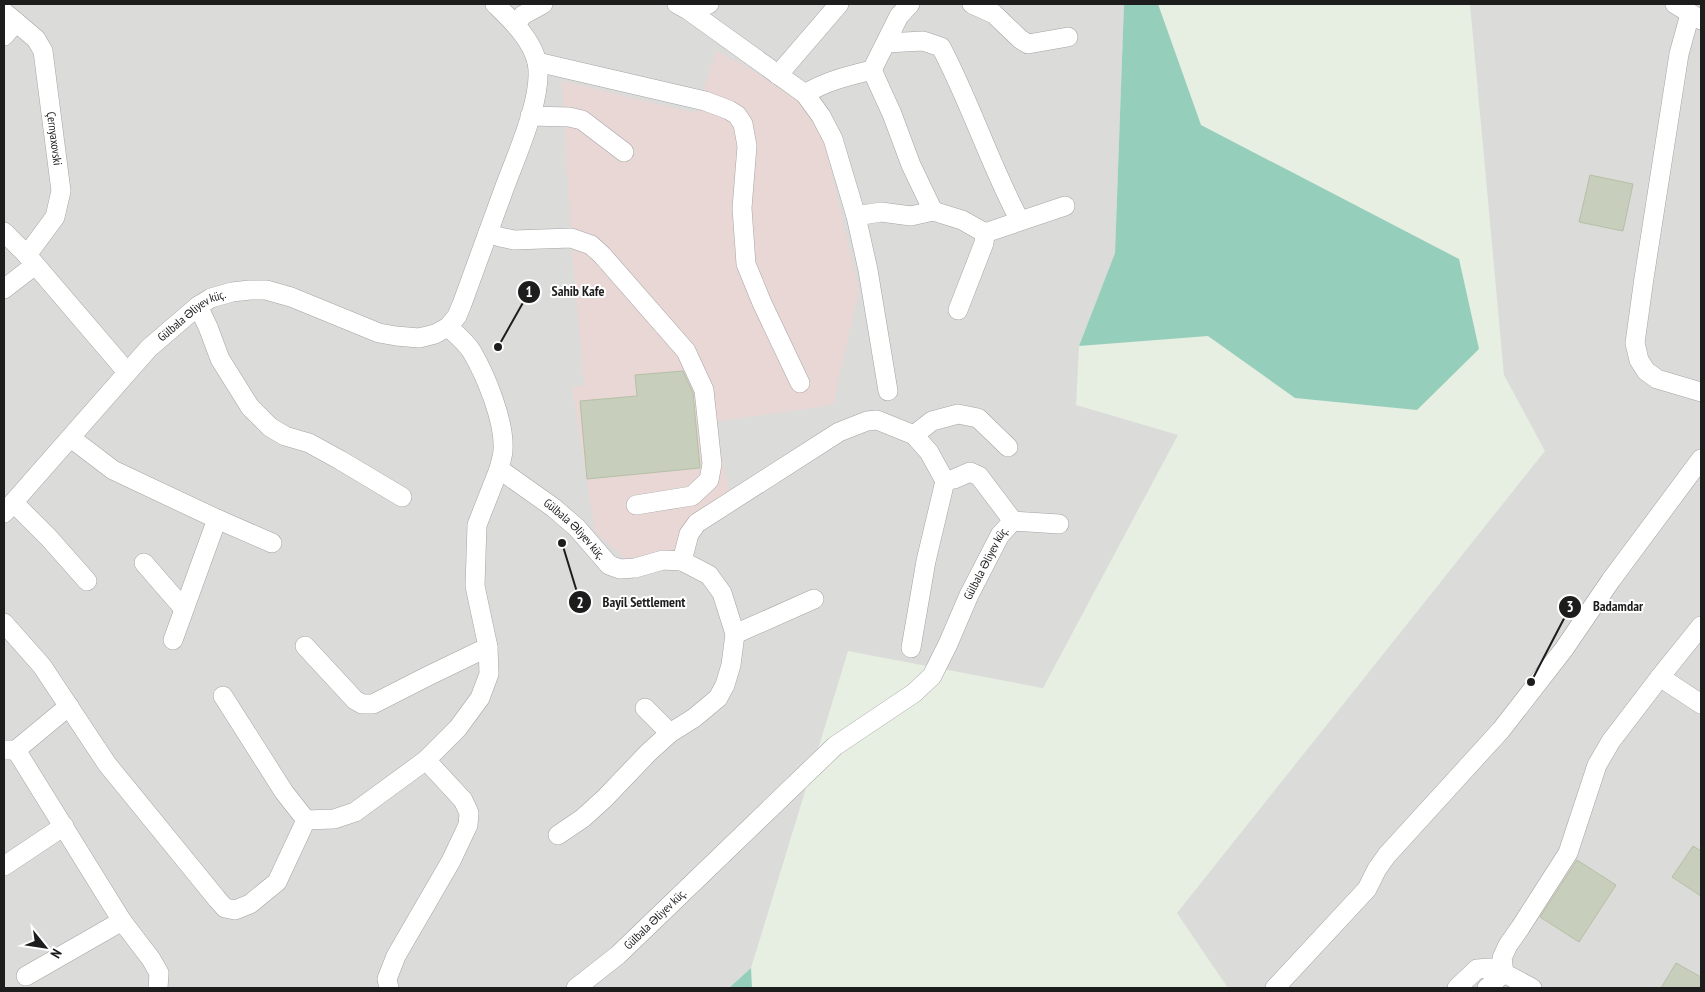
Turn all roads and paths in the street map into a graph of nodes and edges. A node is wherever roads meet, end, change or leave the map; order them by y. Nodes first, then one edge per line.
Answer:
1 (495, 4) edge
2 (544, 4) edge
3 (710, 4) edge
4 (839, 4) edge
5 (910, 4) edge
6 (972, 4) edge
7 (1675, 4) edge
8 (683, 7) edge
9 (520, 14) edge
10 (10, 17) edge
11 (1696, 17) edge
12 (4, 36) edge
13 (1068, 37) dead end
14 (886, 44) junction
15 (536, 62) junction
16 (872, 70) junction
17 (778, 75) junction
18 (805, 94) junction
19 (530, 116) junction
20 (624, 152) dead end
21 (1065, 206) dead end
22 (933, 211) junction
23 (856, 216) junction
24 (1020, 221) junction
25 (4, 232) edge
26 (488, 233) junction
27 (985, 233) junction
28 (31, 260) junction
29 (4, 289) edge
30 (198, 306) junction
31 (958, 310) dead end
32 (448, 327) junction
33 (128, 372) junction
34 (800, 383) dead end
35 (888, 391) dead end
36 (1701, 392) edge
37 (914, 435) junction
38 (71, 438) junction
39 (1008, 447) dead end
40 (1701, 460) edge
41 (499, 469) junction
42 (944, 481) junction
43 (402, 497) dead end
44 (636, 505) dead end
45 (9, 508) edge
46 (217, 519) junction
47 (1013, 521) junction
48 (1059, 524) dead end
49 (272, 543) dead end
50 (682, 561) junction
51 (144, 563) dead end
52 (87, 581) dead end
53 (814, 599) dead end
54 (184, 609) junction
55 (4, 623) edge
56 (1701, 626) edge
57 (735, 634) junction
58 (173, 640) dead end
59 (304, 646) dead end
60 (488, 647) junction
61 (911, 648) dead end
62 (1660, 677) junction
63 (223, 696) dead end
64 (1701, 704) edge
65 (69, 706) junction
66 (645, 708) dead end
67 (670, 733) junction
68 (10, 750) edge
69 (426, 760) junction
70 (306, 820) junction
71 (64, 826) junction
72 (558, 835) dead end
73 (4, 866) edge
74 (122, 921) junction
75 (1504, 973) junction
76 (26, 976) dead end
77 (158, 988) edge
78 (389, 988) edge
79 (576, 988) edge
80 (1275, 988) edge
81 (1457, 988) edge
82 (1487, 988) edge
83 (1532, 988) edge

1 - 9 street
2 - 9 street
3 - 8 street
4 - 17 street
5 - 14 street
6 - 13 street
7 - 11 street
8 - 17 street
9 - 15 street
10 - 12 street, Çernyaxovski
10 - 28 street, Çernyaxovski
11 - 36 street
14 - 16 street
14 - 24 street
15 - 19 street
15 - 34 street
16 - 18 street
16 - 22 street
17 - 18 street
18 - 23 street
19 - 20 street
19 - 26 street
21 - 24 street
22 - 23 street
22 - 27 street
23 - 35 street
24 - 27 street
25 - 28 street
26 - 32 street
26 - 44 street
27 - 31 street
28 - 29 street, Çernyaxovski
28 - 33 street
30 - 32 street, Gülbala Əliyev küç.
30 - 33 street, Gülbala Əliyev küç.
30 - 43 street
32 - 41 street
33 - 38 street, Gülbala Əliyev küç.
37 - 39 street
37 - 42 street
37 - 50 street
38 - 45 street, Gülbala Əliyev küç.
38 - 46 street
40 - 80 street
41 - 50 street, Gülbala Əliyev küç.
41 - 60 street
42 - 47 street, Gülbala Əliyev küç.
42 - 61 street
45 - 52 street
46 - 49 street
46 - 54 street
47 - 48 street
47 - 79 street, Gülbala Əliyev küç.
50 - 57 street
51 - 54 street
53 - 57 street
54 - 58 street
55 - 65 street
56 - 62 street
57 - 67 street
59 - 60 street
60 - 69 street
62 - 64 street
62 - 75 street
63 - 70 street
65 - 68 street
65 - 70 street
66 - 67 street
67 - 72 street
68 - 71 street
69 - 70 street
69 - 78 street
71 - 73 street
71 - 74 street
74 - 76 street
74 - 77 street
75 - 81 street
75 - 82 street
75 - 83 street

